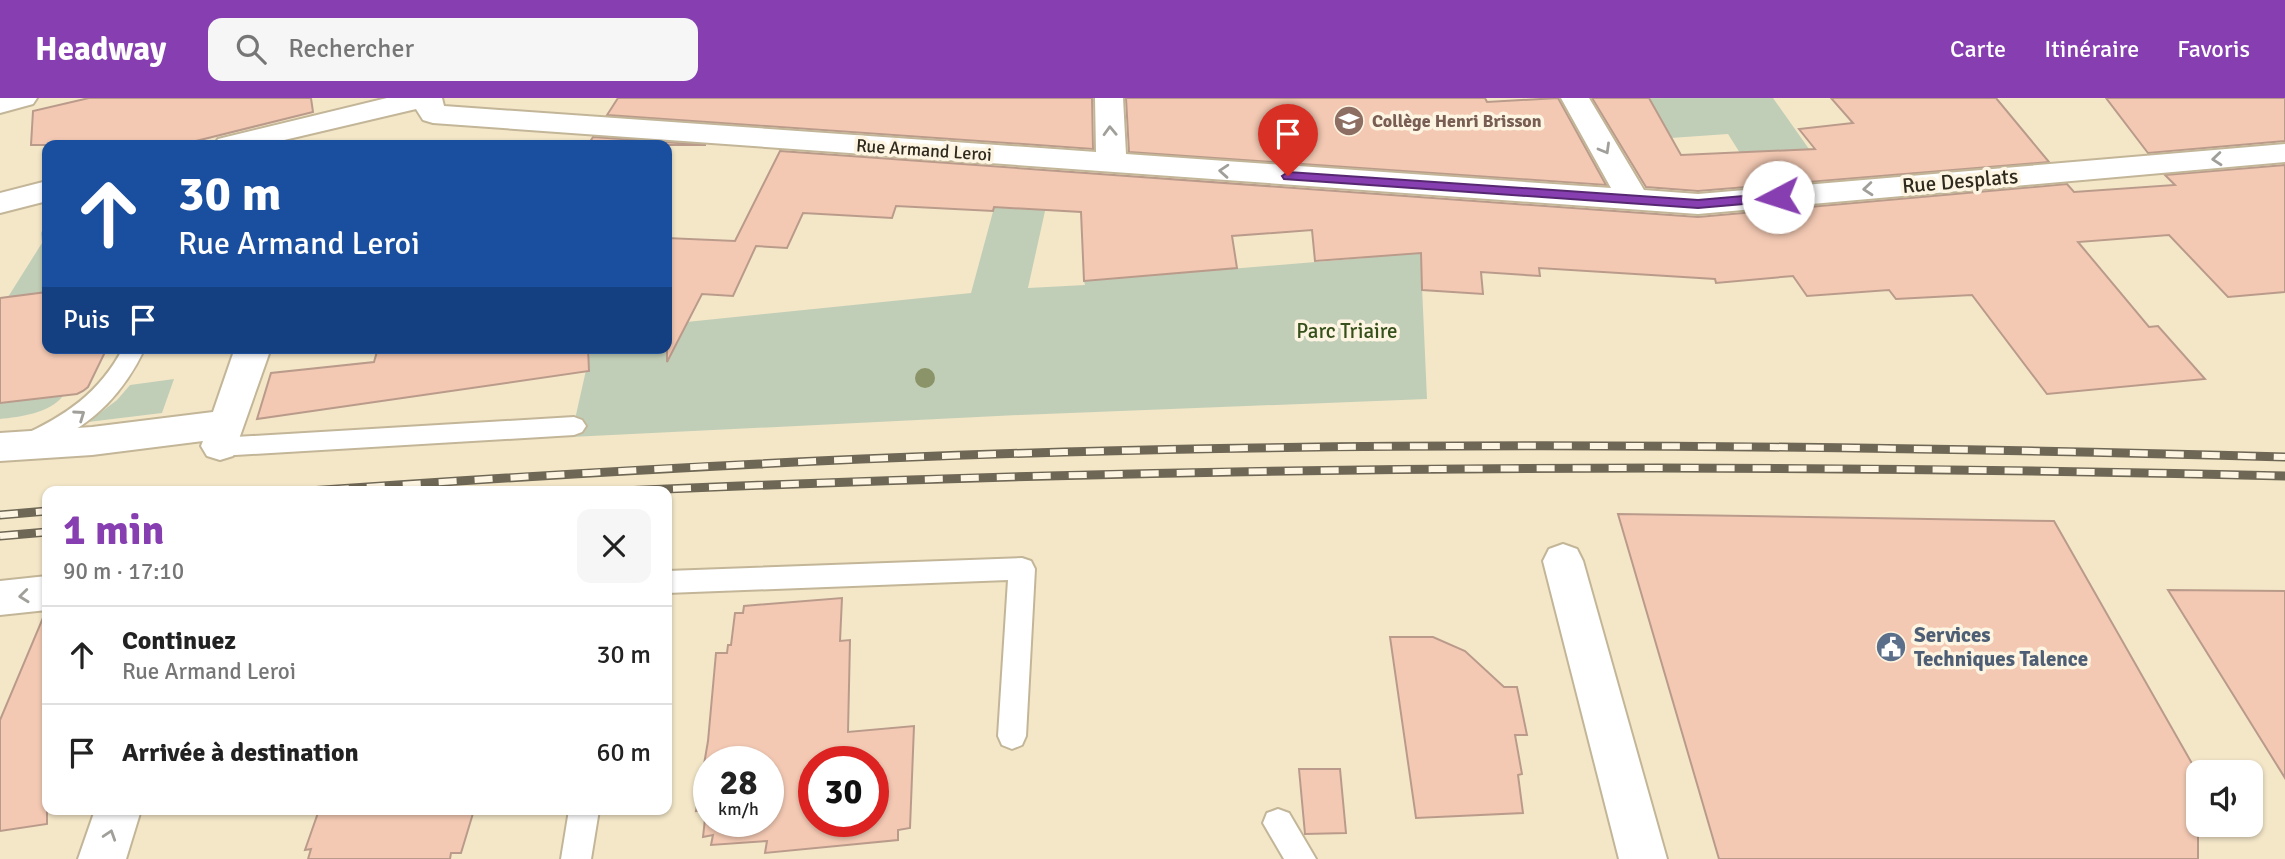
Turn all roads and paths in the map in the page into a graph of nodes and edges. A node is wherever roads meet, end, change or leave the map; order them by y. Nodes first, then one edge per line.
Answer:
1 (23, 98) edge
2 (427, 98) edge
3 (1109, 98) edge
4 (1575, 98) edge
5 (0, 104) edge
6 (326, 121) edge
7 (249, 140) edge
8 (2285, 153) edge
9 (1111, 163) junction
10 (42, 193) edge
11 (1634, 200) junction
12 (0, 202) edge
13 (132, 354) edge
14 (251, 354) edge
15 (573, 426) dead end
16 (224, 435) junction
17 (10, 446) edge
18 (1563, 561) dead end
19 (672, 582) edge
20 (42, 594) edge
21 (0, 598) edge
22 (1012, 736) dead end
23 (116, 815) edge
24 (583, 815) edge
25 (1278, 823) dead end
26 (102, 859) edge
27 (576, 859) edge
28 (1301, 859) edge
29 (1643, 859) edge

1 - 5 street
2 - 6 street, Rue Armand Leroi
2 - 9 street, Rue Armand Leroi
9 -> 3 street
4 -> 11 street
6 - 7 street, Rue Armand Leroi
8 -> 11 street, Rue Desplats
11 -> 9 street, Rue Armand Leroi
10 - 12 street
17 -> 13 lane
14 - 16 street
15 - 16 lane
16 - 17 street
18 - 29 street
19 - 22 lane
20 -> 21 street
26 -> 23 street
24 - 27 lane
25 - 28 lane

